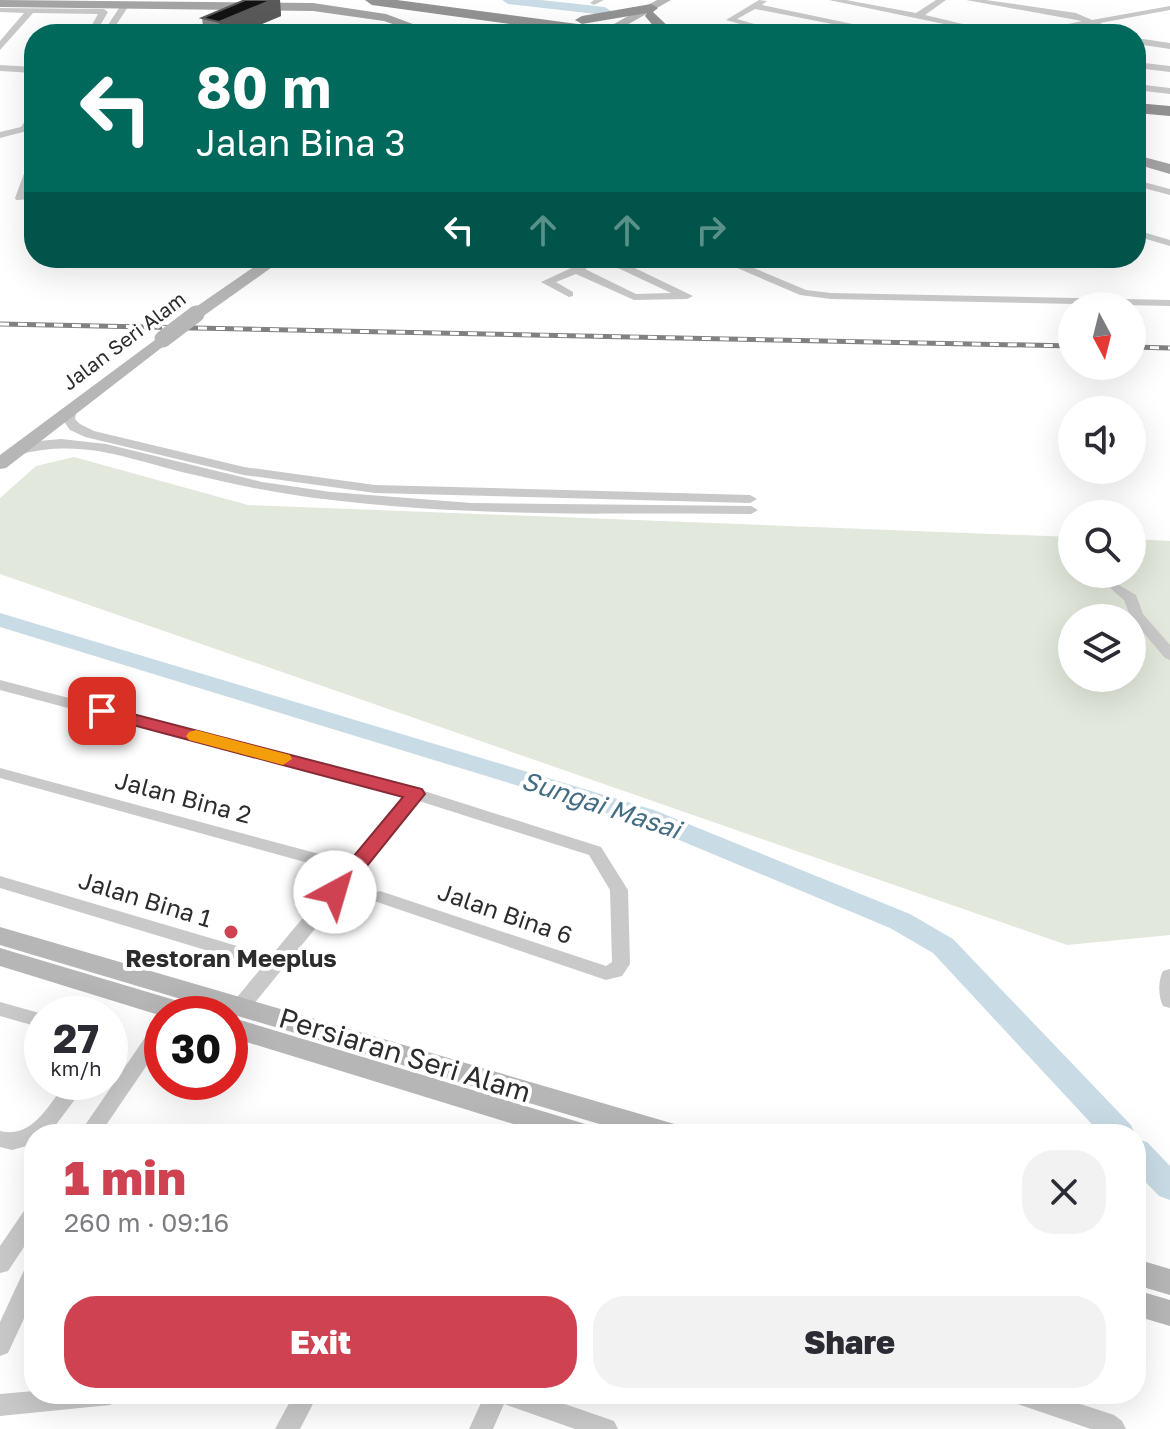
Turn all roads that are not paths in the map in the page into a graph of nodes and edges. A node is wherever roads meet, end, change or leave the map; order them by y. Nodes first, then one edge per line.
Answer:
1 (347, 0) edge
2 (371, 0) edge
3 (665, 0) edge
4 (680, 0) edge
5 (765, 0) edge
6 (833, 0) edge
7 (942, 0) edge
8 (970, 0) edge
9 (178, 2) edge
10 (0, 3) edge
11 (130, 4) junction
12 (754, 6) junction
13 (1170, 8) edge
14 (386, 9) junction
15 (0, 10) edge
16 (30, 11) junction
17 (652, 12) junction
18 (474, 15) junction
19 (918, 16) junction
20 (1092, 22) junction
21 (98, 24) edge
22 (114, 24) edge
23 (120, 24) edge
24 (404, 24) edge
25 (442, 24) edge
26 (465, 24) edge
27 (497, 24) edge
28 (538, 24) edge
29 (629, 24) edge
30 (661, 24) edge
31 (739, 24) edge
32 (845, 24) edge
33 (958, 24) edge
34 (1083, 24) edge
35 (1096, 24) edge
36 (1146, 42) edge
37 (1170, 46) edge
38 (0, 47) edge
39 (1146, 66) edge
40 (0, 68) edge
41 (24, 69) edge
42 (1170, 69) edge
43 (1146, 88) edge
44 (1170, 91) edge
45 (1146, 109) edge
46 (1170, 111) edge
47 (1146, 115) edge
48 (1170, 117) edge
49 (24, 129) edge
50 (0, 135) edge
51 (1146, 162) edge
52 (1170, 169) edge
53 (1146, 185) edge
54 (1149, 186) junction
55 (1146, 188) edge
56 (1170, 192) edge
57 (1146, 236) edge
58 (1170, 243) edge
59 (247, 268) edge
60 (261, 268) edge
61 (625, 268) edge
62 (744, 268) edge
63 (575, 269) joint
64 (569, 294) dead end
65 (1170, 303) edge
66 (188, 313) junction
67 (156, 337) junction
68 (71, 408) junction
69 (8, 449) edge
70 (0, 464) edge
71 (1117, 588) dead end
72 (1170, 655) edge
73 (0, 685) edge
74 (0, 773) edge
75 (415, 794) junction
76 (353, 869) junction
77 (0, 882) edge
78 (380, 897) dead end
79 (0, 936) edge
80 (0, 957) edge
81 (275, 964) junction
82 (1170, 976) edge
83 (144, 998) edge
84 (248, 999) edge
85 (1170, 1001) edge
86 (144, 1002) edge
87 (0, 1009) edge
88 (24, 1016) edge
89 (248, 1020) edge
90 (248, 1020) edge
91 (144, 1058) edge
92 (63, 1100) edge
93 (44, 1124) edge
94 (96, 1124) edge
95 (553, 1124) edge
96 (634, 1124) edge
97 (0, 1139) edge
98 (24, 1139) edge
99 (24, 1229) edge
100 (0, 1264) edge
101 (24, 1294) edge
102 (0, 1346) edge
103 (24, 1403) edge
104 (301, 1404) edge
105 (492, 1404) edge
106 (534, 1404) edge
107 (1048, 1404) edge
108 (0, 1405) edge
109 (287, 1429) edge
110 (481, 1429) edge
111 (606, 1429) edge
112 (1114, 1429) edge

1 - 14 highway
2 - 18 highway
2 - 27 highway
3 - 17 main road
4 - 17 main road
5 - 12 street
6 - 19 street
7 - 19 street
8 - 20 street
9 - 11 main road
9 - 24 main road
10 - 11 main road
11 - 22 street
11 - 23 street
12 - 31 street
12 - 32 street
13 - 20 street
14 - 25 highway
14 - 26 highway
15 - 16 street
16 - 21 street
16 - 38 street
17 - 18 highway
17 - 29 main road
17 - 30 highway
18 - 28 highway
19 - 33 street
20 - 34 street
20 - 35 street
36 - 37 street
39 - 42 street
40 - 41 street
43 - 44 street
45 - 46 highway
47 - 48 highway
49 - 50 street
51 - 52 main road
53 - 54 street
54 - 55 street
54 - 56 street
57 - 58 street
59 - 66 main road, Jalan Seri Alam
60 - 66 main road, Jalan Seri Alam
61 - 63 street
62 - 65 street
63 - 64 street
66 - 67 main road, Jalan Seri Alam, bridge
67 - 68 main road, Jalan Seri Alam
67 - 69 main road, Jalan Seri Alam
68 - 69 main road, Jalan Seri Alam
68 - 69 street
69 - 70 main road, Jalan Seri Alam
71 - 72 street
73 - 75 street
74 - 76 street, Jalan Bina 2
75 - 76 street
75 - 78 street, Jalan Bina 6
76 - 81 street
77 - 81 street, Jalan Bina 1
79 - 83 main road, Persiaran Seri Alam
80 - 86 main road, Persiaran Seri Alam
81 - 84 street
82 - 85 street
87 - 88 street
89 - 95 main road, Persiaran Seri Alam
90 - 96 main road, Persiaran Seri Alam
91 - 94 street
92 - 93 street
97 - 98 street
99 - 100 street
101 - 102 street
103 - 108 street
104 - 109 street
105 - 110 street
106 - 111 street
107 - 112 street

